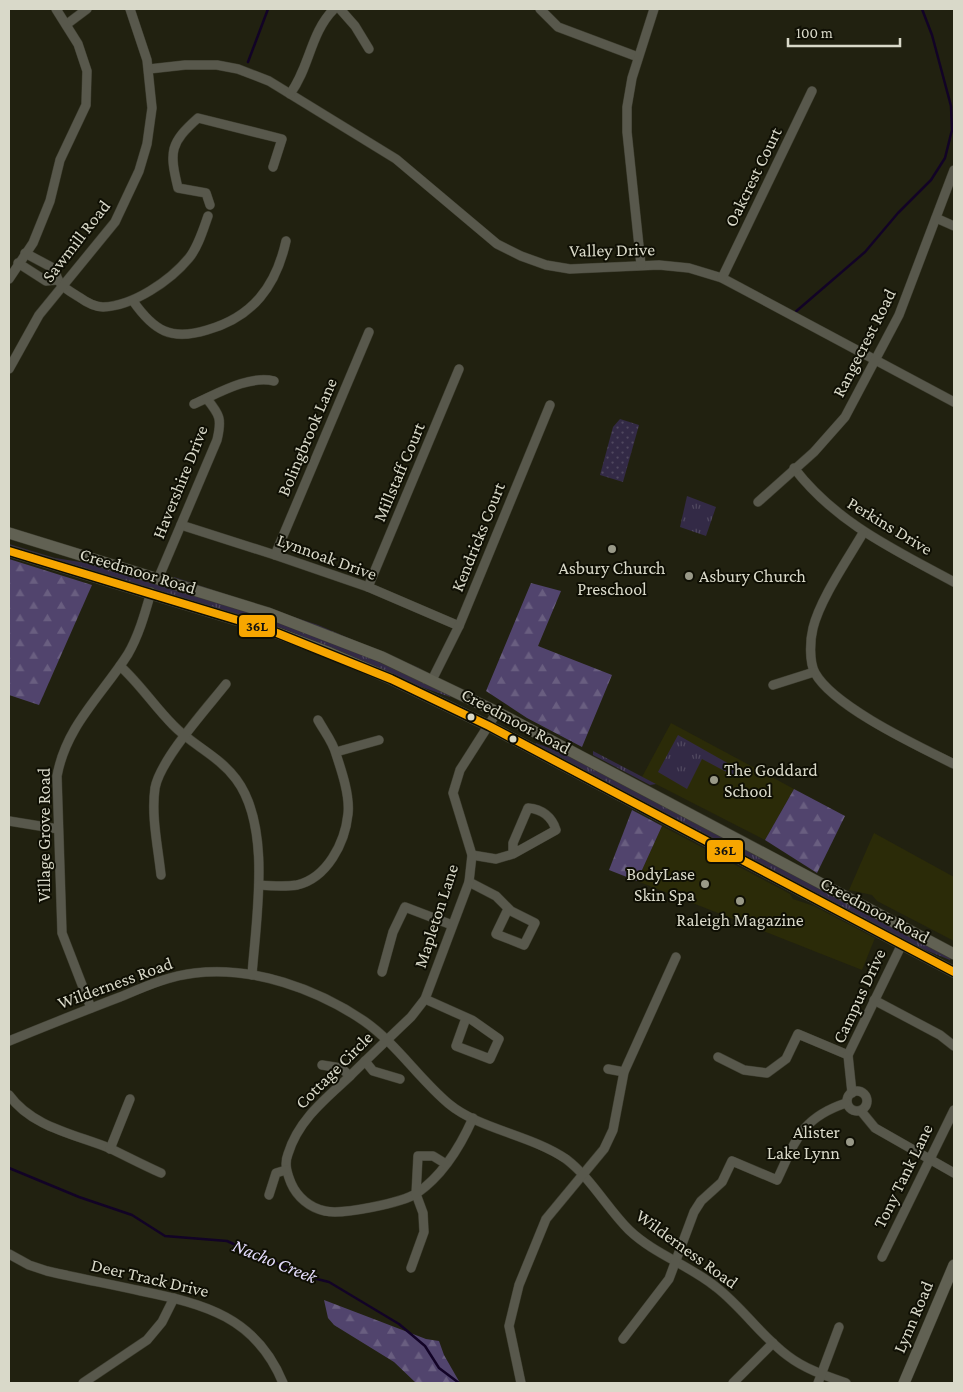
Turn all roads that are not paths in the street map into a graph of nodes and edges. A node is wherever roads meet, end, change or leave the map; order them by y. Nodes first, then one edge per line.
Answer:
1 (56, 9) edge
2 (87, 9) edge
3 (130, 9) edge
4 (334, 9) edge
5 (340, 9) edge
6 (540, 9) edge
7 (654, 9) edge
8 (67, 24) junction
9 (369, 49) dead end
10 (638, 57) junction
11 (149, 69) junction
12 (812, 91) dead end
13 (290, 94) junction
14 (273, 167) dead end
15 (954, 170) edge
16 (210, 205) dead end
17 (208, 216) dead end
18 (936, 218) junction
19 (954, 226) edge
20 (286, 241) dead end
21 (25, 253) junction
22 (18, 263) junction
23 (641, 265) junction
24 (722, 278) junction
25 (9, 279) edge
26 (59, 283) junction
27 (133, 301) junction
28 (368, 332) dead end
29 (876, 361) junction
30 (9, 369) edge
31 (459, 369) dead end
32 (274, 381) dead end
33 (207, 398) junction
34 (954, 402) edge
35 (194, 404) dead end
36 (550, 405) dead end
37 (794, 468) junction
38 (758, 502) dead end
39 (181, 525) junction
40 (9, 533) edge
41 (863, 533) junction
42 (9, 551) edge
43 (275, 555) junction
44 (158, 579) junction
45 (954, 582) edge
46 (368, 588) junction
47 (151, 592) junction
48 (458, 626) junction
49 (120, 666) junction
50 (814, 672) junction
51 (432, 680) junction
52 (226, 684) dead end
53 (773, 685) dead end
54 (496, 712) junction
55 (318, 720) dead end
56 (489, 726) junction
57 (185, 737) junction
58 (379, 740) dead end
59 (336, 752) junction
60 (954, 764) edge
61 (9, 821) edge
62 (58, 829) junction
63 (513, 854) junction
64 (472, 855) junction
65 (161, 875) dead end
66 (469, 882) junction
67 (259, 885) junction
68 (508, 909) junction
69 (452, 925) junction
70 (902, 944) junction
71 (954, 954) edge
72 (676, 957) dead end
73 (382, 972) dead end
74 (954, 972) edge
75 (252, 975) junction
76 (424, 999) junction
77 (874, 1000) junction
78 (91, 1008) junction
79 (466, 1018) junction
80 (387, 1039) junction
81 (9, 1041) edge
82 (954, 1046) edge
83 (848, 1055) junction
84 (718, 1057) dead end
85 (365, 1061) junction
86 (322, 1065) dead end
87 (608, 1069) dead end
88 (624, 1072) junction
89 (350, 1076) junction
90 (400, 1079) dead end
91 (852, 1092) junction
92 (9, 1095) edge
93 (130, 1099) dead end
94 (846, 1103) junction
95 (954, 1110) edge
96 (861, 1111) junction
97 (473, 1118) junction
98 (110, 1149) junction
99 (931, 1159) junction
100 (446, 1164) junction
101 (286, 1170) junction
102 (161, 1173) dead end
103 (954, 1173) edge
104 (583, 1175) junction
105 (416, 1194) junction
106 (269, 1195) dead end
107 (9, 1254) edge
108 (882, 1257) dead end
109 (676, 1262) junction
110 (954, 1265) edge
111 (412, 1268) dead end
112 (174, 1298) junction
113 (839, 1328) dead end
114 (623, 1339) dead end
115 (773, 1343) junction
116 (821, 1374) junction
117 (83, 1383) edge
118 (282, 1383) edge
119 (521, 1383) edge
120 (733, 1383) edge
121 (818, 1383) edge
122 (846, 1383) edge
123 (904, 1383) edge

1 - 8 street
2 - 8 street
3 - 11 street, Sawmill Road
4 - 13 street
5 - 9 street
6 - 10 street
7 - 10 street
8 - 21 street
10 - 23 street
11 - 13 street, Valley Drive
11 - 26 street, Sawmill Road
12 - 24 street, Oakcrest Court
13 - 23 street, Valley Drive
14 - 16 street
15 - 18 street, Rangecrest Road
17 - 27 street
18 - 19 street
18 - 29 street, Rangecrest Road
20 - 27 street
21 - 22 street
21 - 26 street
22 - 25 street
22 - 26 street
23 - 24 street, Valley Drive
24 - 29 street, Valley Drive
26 - 27 street
26 - 30 street, Sawmill Road
28 - 43 street, Bolingbrook Lane
29 - 34 street, Valley Drive
29 - 37 street, Rangecrest Road
31 - 46 street, Millstaff Court
32 - 33 street
33 - 35 street
33 - 39 street, Havershire Drive
36 - 48 street, Kendricks Court
37 - 38 street, Rangecrest Road
37 - 41 street, Perkins Drive
39 - 43 street, Lynnoak Drive
39 - 44 street, Havershire Drive
40 - 44 main road, Creedmoor Road
41 - 45 street, Perkins Drive
41 - 50 street
42 - 47 main road, Creedmoor Road
43 - 46 street, Lynnoak Drive
44 - 51 main road, Creedmoor Road
46 - 48 street, Lynnoak Drive
47 - 49 street, Village Grove Road
47 - 56 main road, Creedmoor Road
48 - 51 street, Kendricks Court
49 - 57 street
49 - 62 street, Village Grove Road
50 - 53 street
50 - 60 street
51 - 54 main road, Creedmoor Road
52 - 57 street
54 - 56 street, Mapleton Lane
54 - 71 main road, Creedmoor Road
55 - 59 street
56 - 64 street, Mapleton Lane
56 - 70 main road, Creedmoor Road
57 - 65 street
57 - 67 street
58 - 59 street
59 - 67 street
61 - 62 street
62 - 78 street, Village Grove Road
63 - 63 street
63 - 64 street
64 - 66 street, Mapleton Lane
66 - 68 street
66 - 69 street, Mapleton Lane
67 - 75 street
68 - 68 street
69 - 73 street
69 - 76 street, Mapleton Lane
70 - 74 main road, Creedmoor Road
70 - 77 street, Campus Drive
72 - 88 street
75 - 78 street, Wilderness Road
75 - 80 street, Wilderness Road
76 - 79 street
76 - 80 street, Mapleton Lane
77 - 82 street
77 - 83 street, Campus Drive
78 - 81 street, Wilderness Road
79 - 79 street
80 - 85 street, Cottage Circle
80 - 97 street, Wilderness Road
83 - 84 street
83 - 91 street, Campus Drive
85 - 89 street, Cottage Circle
85 - 90 street
86 - 89 street
87 - 88 street
88 - 104 street
89 - 101 street, Cottage Circle
91 - 94 street
91 - 96 street
92 - 98 street
93 - 98 street
94 - 96 street
94 - 109 street
95 - 99 street, Tony Tank Lane
96 - 99 street
97 - 100 street
97 - 104 street, Wilderness Road
98 - 102 street
99 - 103 street
99 - 108 street, Tony Tank Lane
100 - 105 street
100 - 105 street
101 - 105 street
101 - 106 street
104 - 109 street, Wilderness Road
104 - 119 street
105 - 111 street
107 - 112 street, Deer Track Drive
109 - 114 street
109 - 115 street, Wilderness Road
110 - 123 main road, Lynn Road
112 - 117 street
112 - 118 street, Deer Track Drive
113 - 116 street
115 - 116 street, Wilderness Road
115 - 120 street
116 - 121 street
116 - 122 street, Wilderness Road

